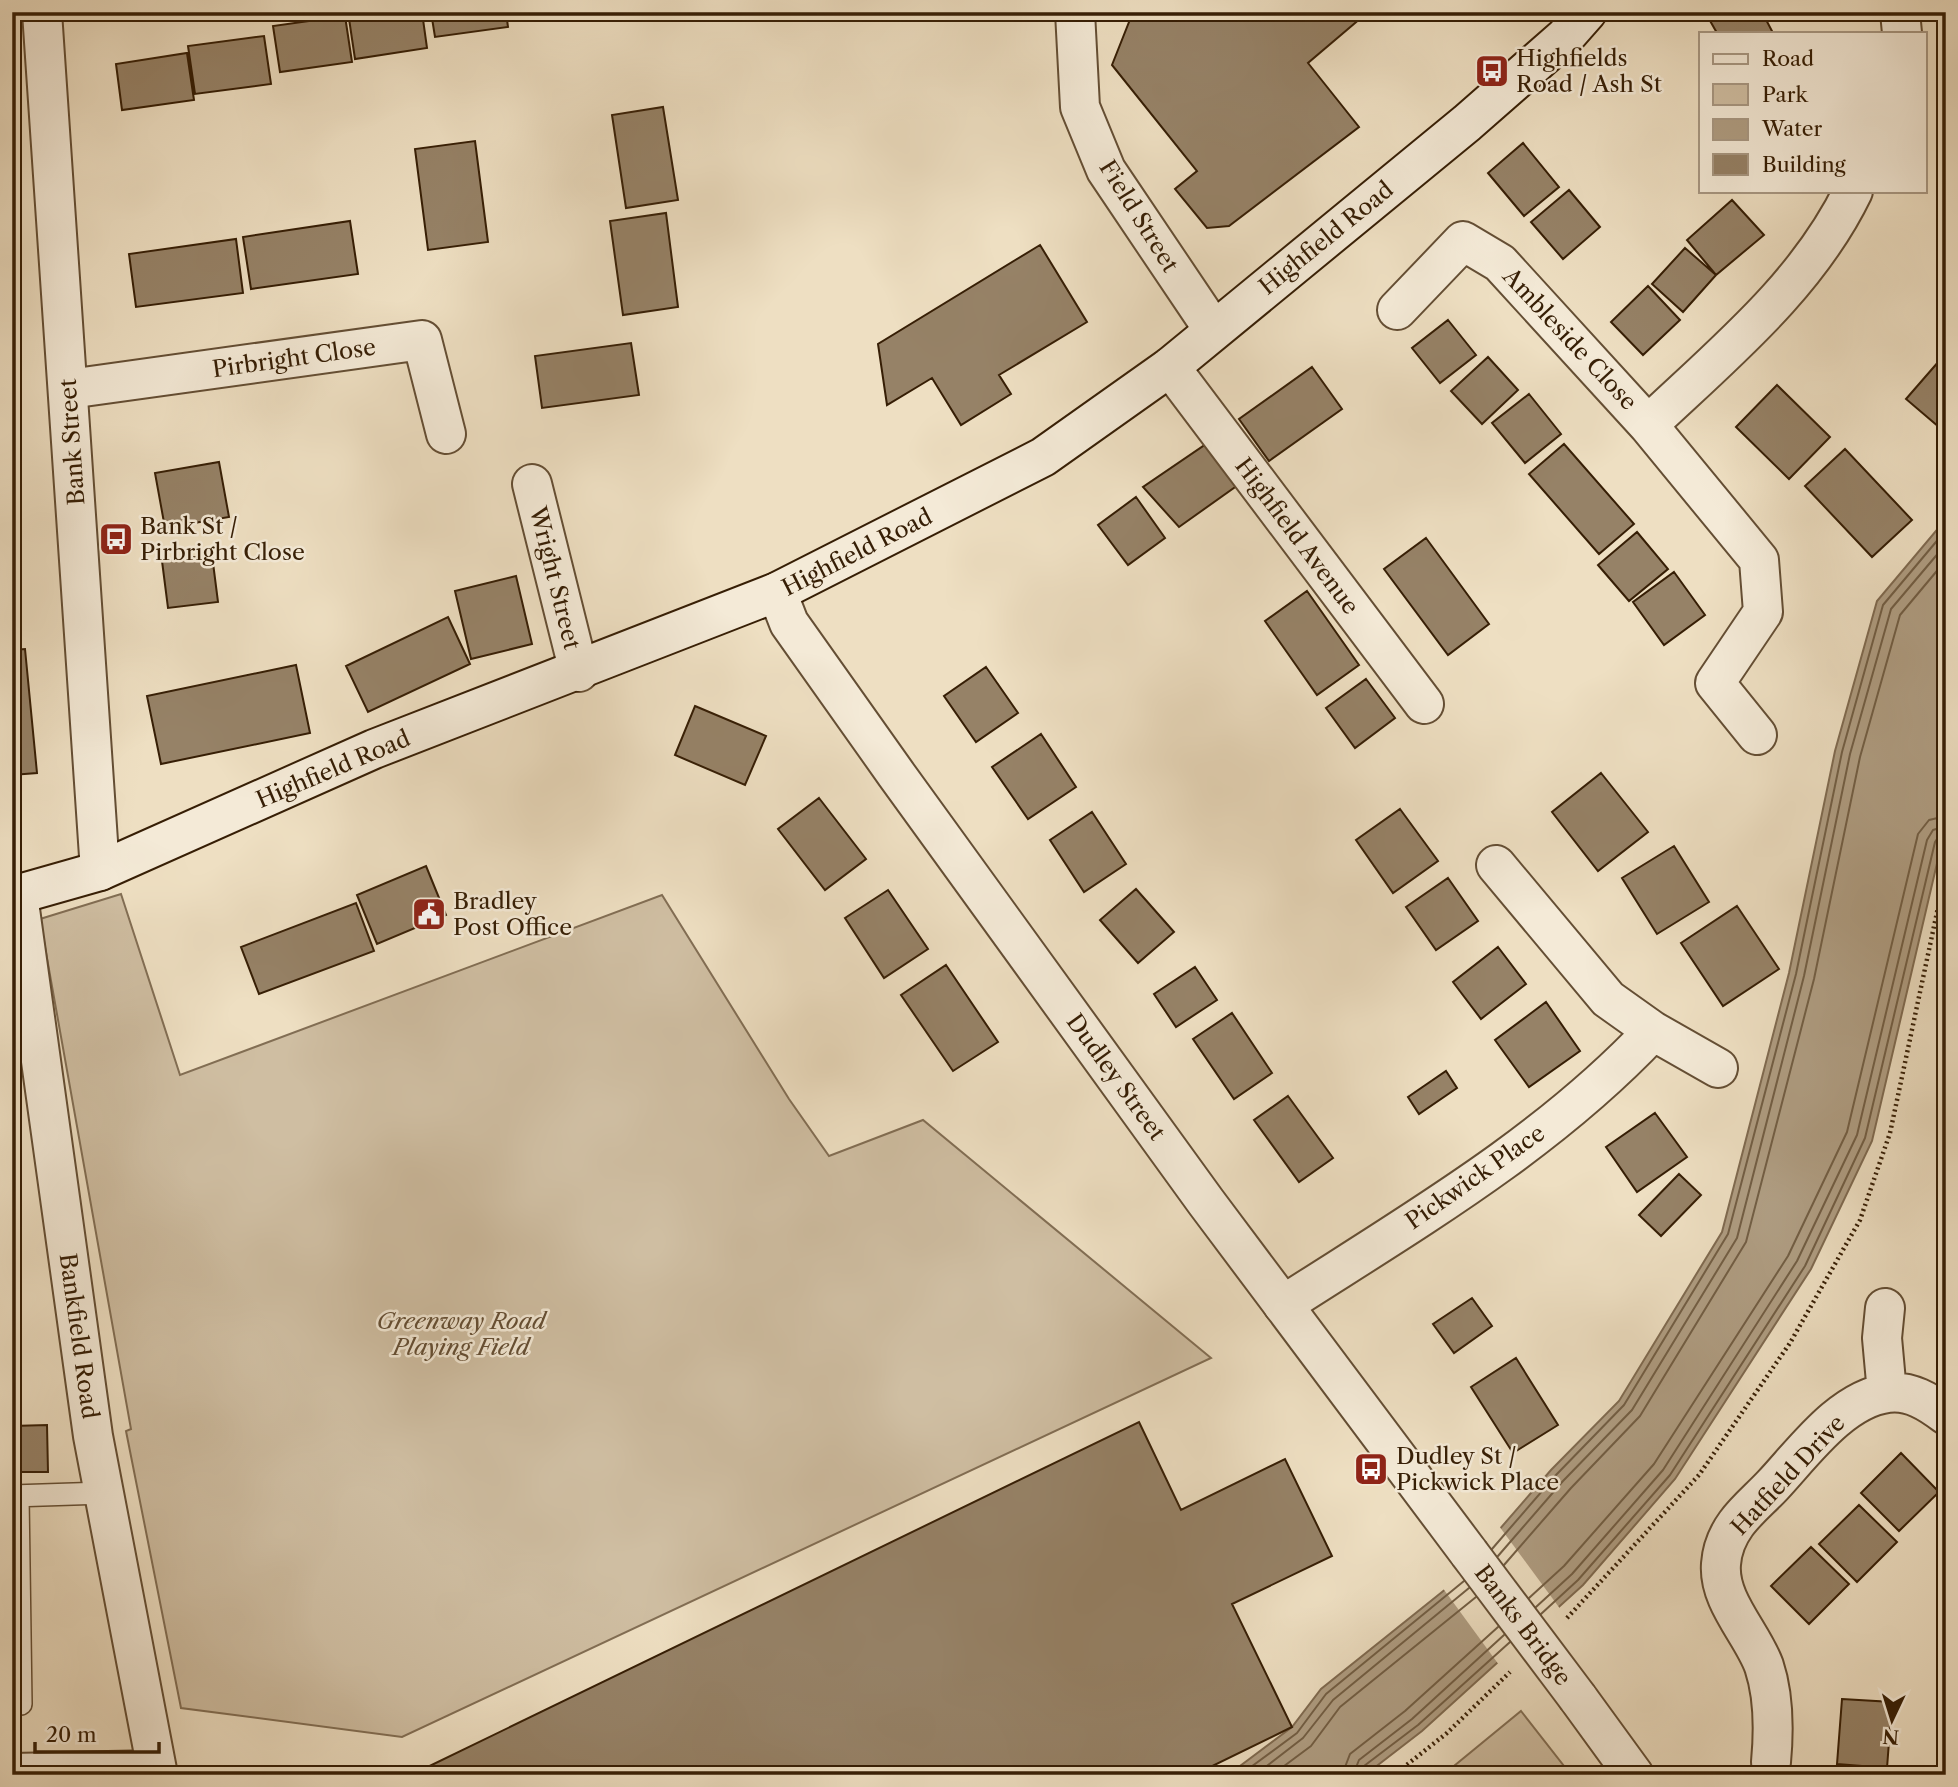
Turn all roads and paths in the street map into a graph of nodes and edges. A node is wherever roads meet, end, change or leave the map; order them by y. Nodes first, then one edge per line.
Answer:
1 (42, 12) edge
2 (1075, 12) edge
3 (1587, 12) edge
4 (1900, 12) edge
5 (1902, 32) edge
6 (1852, 192) edge
7 (1397, 310) dead end
8 (1213, 329) junction
9 (1170, 368) junction
10 (69, 389) junction
11 (1648, 425) junction
12 (446, 435) dead end
13 (531, 484) dead end
14 (777, 592) junction
15 (579, 672) junction
16 (1424, 704) dead end
17 (1757, 735) dead end
18 (1496, 865) dead end
19 (1946, 870) edge
20 (100, 871) junction
21 (15, 895) edge
22 (1653, 1031) junction
23 (1718, 1068) dead end
24 (1283, 1304) junction
25 (1885, 1308) dead end
26 (1887, 1393) junction
27 (1946, 1415) edge
28 (104, 1493) junction
29 (15, 1496) edge
30 (1469, 1553) joint
31 (1565, 1619) dead end
32 (1516, 1667) dead end
33 (21, 1704) dead end
34 (1771, 1762) dead end
35 (157, 1772) edge
36 (12, 1773) edge
37 (1394, 1775) edge
38 (1634, 1775) edge

1 - 10 street, Bank Street
2 - 8 street, Field Street
3 - 8 street, Highfield Road
4 - 5 street
6 - 11 street, Ambleside Close
7 - 11 street, Ambleside Close
8 - 9 street, Highfield Road
9 - 14 street, Highfield Road
9 - 16 street, Highfield Avenue
10 - 12 street, Pirbright Close
10 - 20 street, Bank Street
11 - 17 street, Ambleside Close
13 - 15 street, Wright Street
14 - 15 street, Highfield Road
14 - 24 street, Dudley Street
15 - 20 street, Highfield Road
18 - 22 street
19 - 31 path
20 - 21 street, Highfield Road
21 - 28 street, Bankfield Road
22 - 23 street
22 - 24 street, Pickwick Place
24 - 30 street, Dudley Street
25 - 26 street
26 - 27 street
26 - 34 street, Hatfield Drive
28 - 29 lane
28 - 35 street, Bankfield Road
29 - 33 lane
30 - 38 street, Banks Bridge, bridge
32 - 37 path
35 - 36 street

